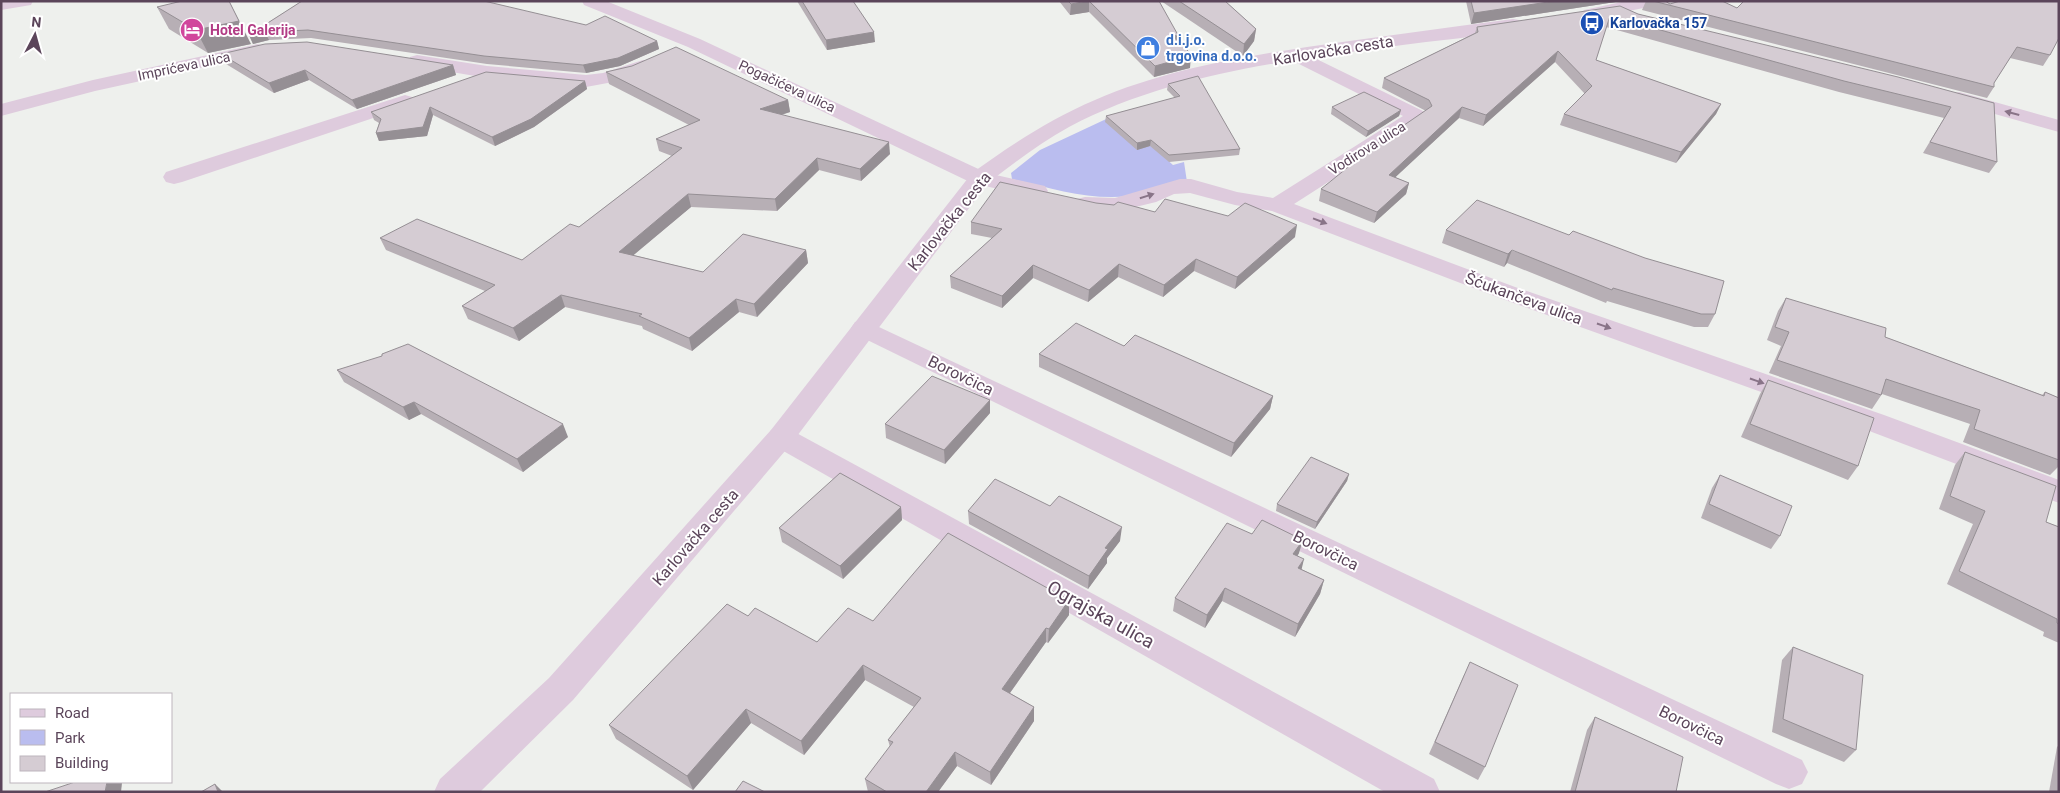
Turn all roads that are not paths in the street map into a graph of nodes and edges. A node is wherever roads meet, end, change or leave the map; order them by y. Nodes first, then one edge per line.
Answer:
1 (26, 1) edge
2 (590, 1) edge
3 (1, 4) edge
4 (1651, 11) edge
5 (1568, 17) edge
6 (1540, 21) edge
7 (694, 43) junction
8 (277, 47) edge
9 (1296, 55) junction
10 (403, 59) edge
11 (488, 72) junction
12 (451, 85) edge
13 (424, 94) edge
14 (1946, 95) edge
15 (1, 110) edge
16 (2059, 126) edge
17 (174, 177) dead end
18 (980, 178) junction
19 (1278, 205) junction
20 (864, 328) junction
21 (782, 437) junction
22 (2059, 492) edge
23 (1789, 772) dead end
24 (453, 792) edge
25 (1421, 792) edge

1 - 3 street
2 - 7 street, Pogačićeva ulica
4 - 5 street
6 - 9 street, Karlovačka cesta
7 - 11 street
7 - 18 street, Pogačićeva ulica
8 - 15 street, Imprićeva ulica
9 - 18 street, Karlovačka cesta
9 - 19 street, Vodirova ulica
10 - 11 street
11 - 12 street
13 - 17 street
16 -> 14 street
18 -> 19 street, Šćukančeva ulica
18 - 20 street, Karlovačka cesta
19 -> 22 street, Šćukančeva ulica
20 - 21 street, Karlovačka cesta
20 - 23 street, Borovčica
21 - 24 street, Karlovačka cesta
21 - 25 street, Ograjska ulica

